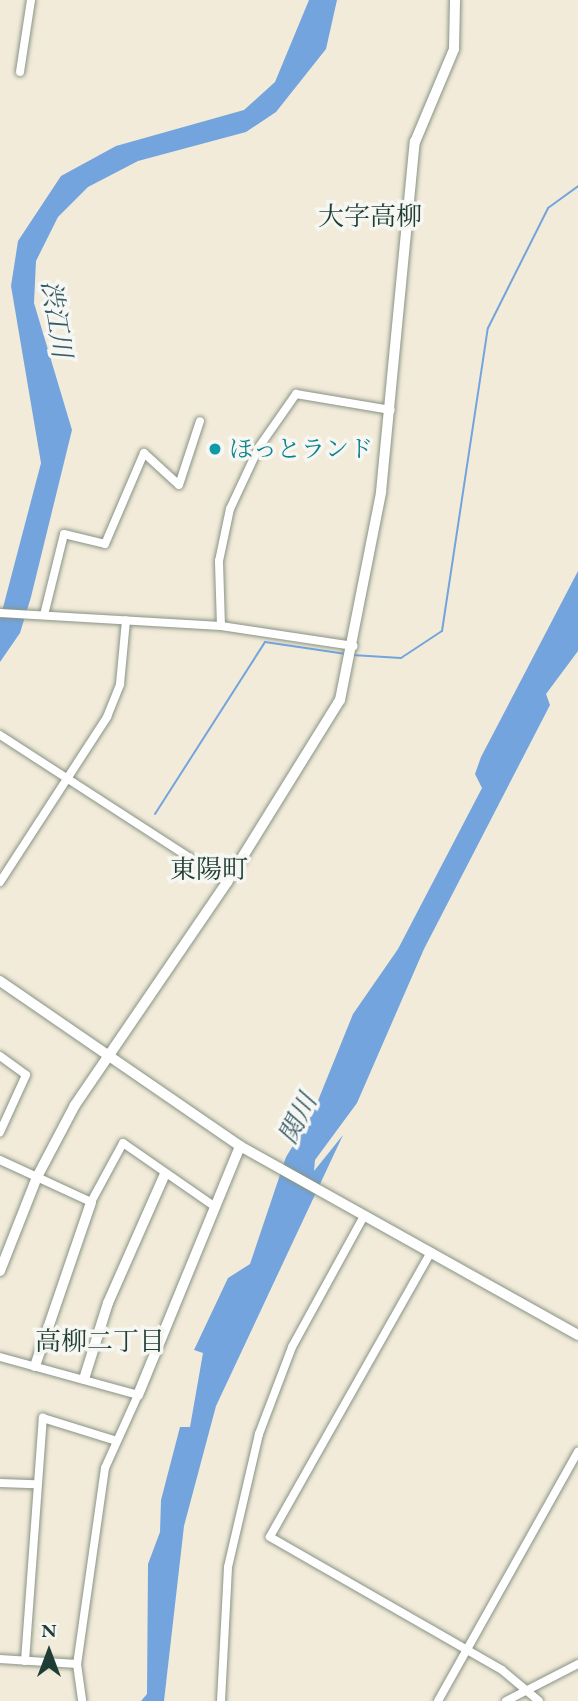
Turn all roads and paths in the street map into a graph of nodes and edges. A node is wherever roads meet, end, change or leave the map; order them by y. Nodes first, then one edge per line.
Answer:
1 (31, 0) edge
2 (455, 0) edge
3 (20, 72) dead end
4 (391, 410) junction
5 (200, 421) dead end
6 (0, 613) edge
7 (44, 615) junction
8 (125, 620) junction
9 (221, 626) junction
10 (354, 646) junction
11 (0, 735) edge
12 (69, 778) junction
13 (0, 882) edge
14 (227, 882) junction
15 (0, 981) edge
16 (0, 1056) edge
17 (107, 1056) junction
18 (0, 1132) edge
19 (243, 1148) junction
20 (0, 1160) edge
21 (165, 1174) junction
22 (37, 1177) junction
23 (91, 1202) junction
24 (214, 1206) junction
25 (363, 1218) junction
26 (431, 1252) junction
27 (0, 1271) edge
28 (578, 1335) edge
29 (0, 1357) edge
30 (35, 1366) junction
31 (84, 1379) junction
32 (138, 1395) junction
33 (117, 1441) junction
34 (578, 1451) edge
35 (0, 1483) edge
36 (35, 1484) junction
37 (465, 1649) junction
38 (0, 1659) edge
39 (25, 1661) junction
40 (77, 1664) junction
41 (578, 1664) edge
42 (531, 1689) junction
43 (82, 1701) edge
44 (221, 1701) edge
45 (438, 1701) edge
46 (506, 1701) edge
47 (539, 1701) edge

1 - 3 street
2 - 4 street
4 - 9 street
4 - 10 street
5 - 7 street
6 - 7 street
7 - 8 street
8 - 9 street
8 - 12 street
9 - 10 street
10 - 14 street
11 - 12 street
12 - 13 street
12 - 14 street
14 - 17 street
15 - 17 street
16 - 18 street
17 - 19 street
17 - 22 street
19 - 24 street
19 - 25 street
20 - 22 street
21 - 23 street
21 - 24 street
21 - 31 street
22 - 23 street
22 - 27 street
23 - 30 street
24 - 32 street
25 - 26 street
25 - 44 street
26 - 28 street
26 - 37 street
29 - 30 street
30 - 31 street
31 - 32 street
32 - 33 street
33 - 36 street
33 - 40 street
34 - 37 street
35 - 36 street
36 - 39 street
37 - 42 street
37 - 45 street
38 - 39 street
39 - 40 street
40 - 43 street
41 - 42 street
42 - 46 street
42 - 47 street

